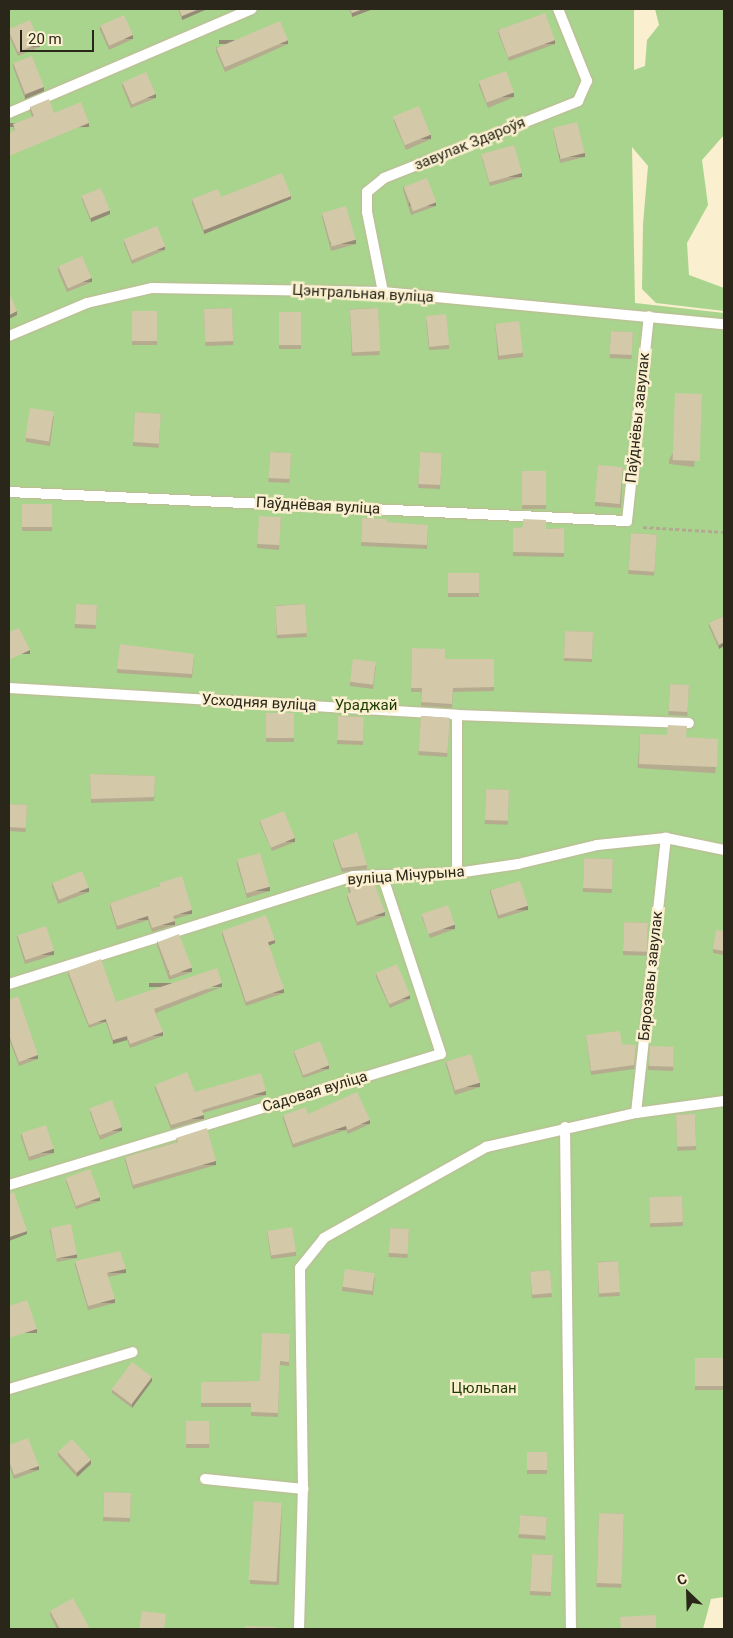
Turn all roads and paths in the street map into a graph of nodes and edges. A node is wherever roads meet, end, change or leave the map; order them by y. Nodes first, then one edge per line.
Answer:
1 (252, 9) edge
2 (558, 9) edge
3 (9, 113) edge
4 (383, 292) junction
5 (649, 316) junction
6 (724, 324) edge
7 (9, 336) edge
8 (9, 492) edge
9 (627, 521) junction
10 (724, 532) edge
11 (9, 688) edge
12 (457, 715) junction
13 (689, 723) dead end
14 (666, 838) junction
15 (724, 850) edge
16 (456, 873) junction
17 (382, 875) junction
18 (9, 984) edge
19 (724, 1101) edge
20 (636, 1113) junction
21 (565, 1127) junction
22 (9, 1184) edge
23 (134, 1352) dead end
24 (9, 1389) edge
25 (205, 1479) dead end
26 (303, 1489) junction
27 (299, 1629) edge
28 (571, 1629) edge

1 - 3 lane
2 - 4 lane, завулак Здароўя
4 - 5 lane, Цэнтральная вуліца
4 - 7 lane, Цэнтральная вуліца
5 - 6 lane, Цэнтральная вуліца
5 - 9 lane, Паўднёвы завулак
8 - 9 lane, Паўднёвая вуліца
9 - 10 path
11 - 12 lane, Усходняя вуліца
12 - 13 lane, Усходняя вуліца
12 - 16 lane
14 - 15 lane, вуліца Мічурына
14 - 16 lane, вуліца Мічурына
14 - 20 lane, Бярозавы завулак
16 - 17 lane, вуліца Мічурына
17 - 18 lane, вуліца Мічурына
17 - 22 lane, Садовая вуліца
19 - 20 lane
20 - 21 lane
21 - 26 lane
21 - 28 lane
23 - 24 lane
25 - 26 lane
26 - 27 lane

